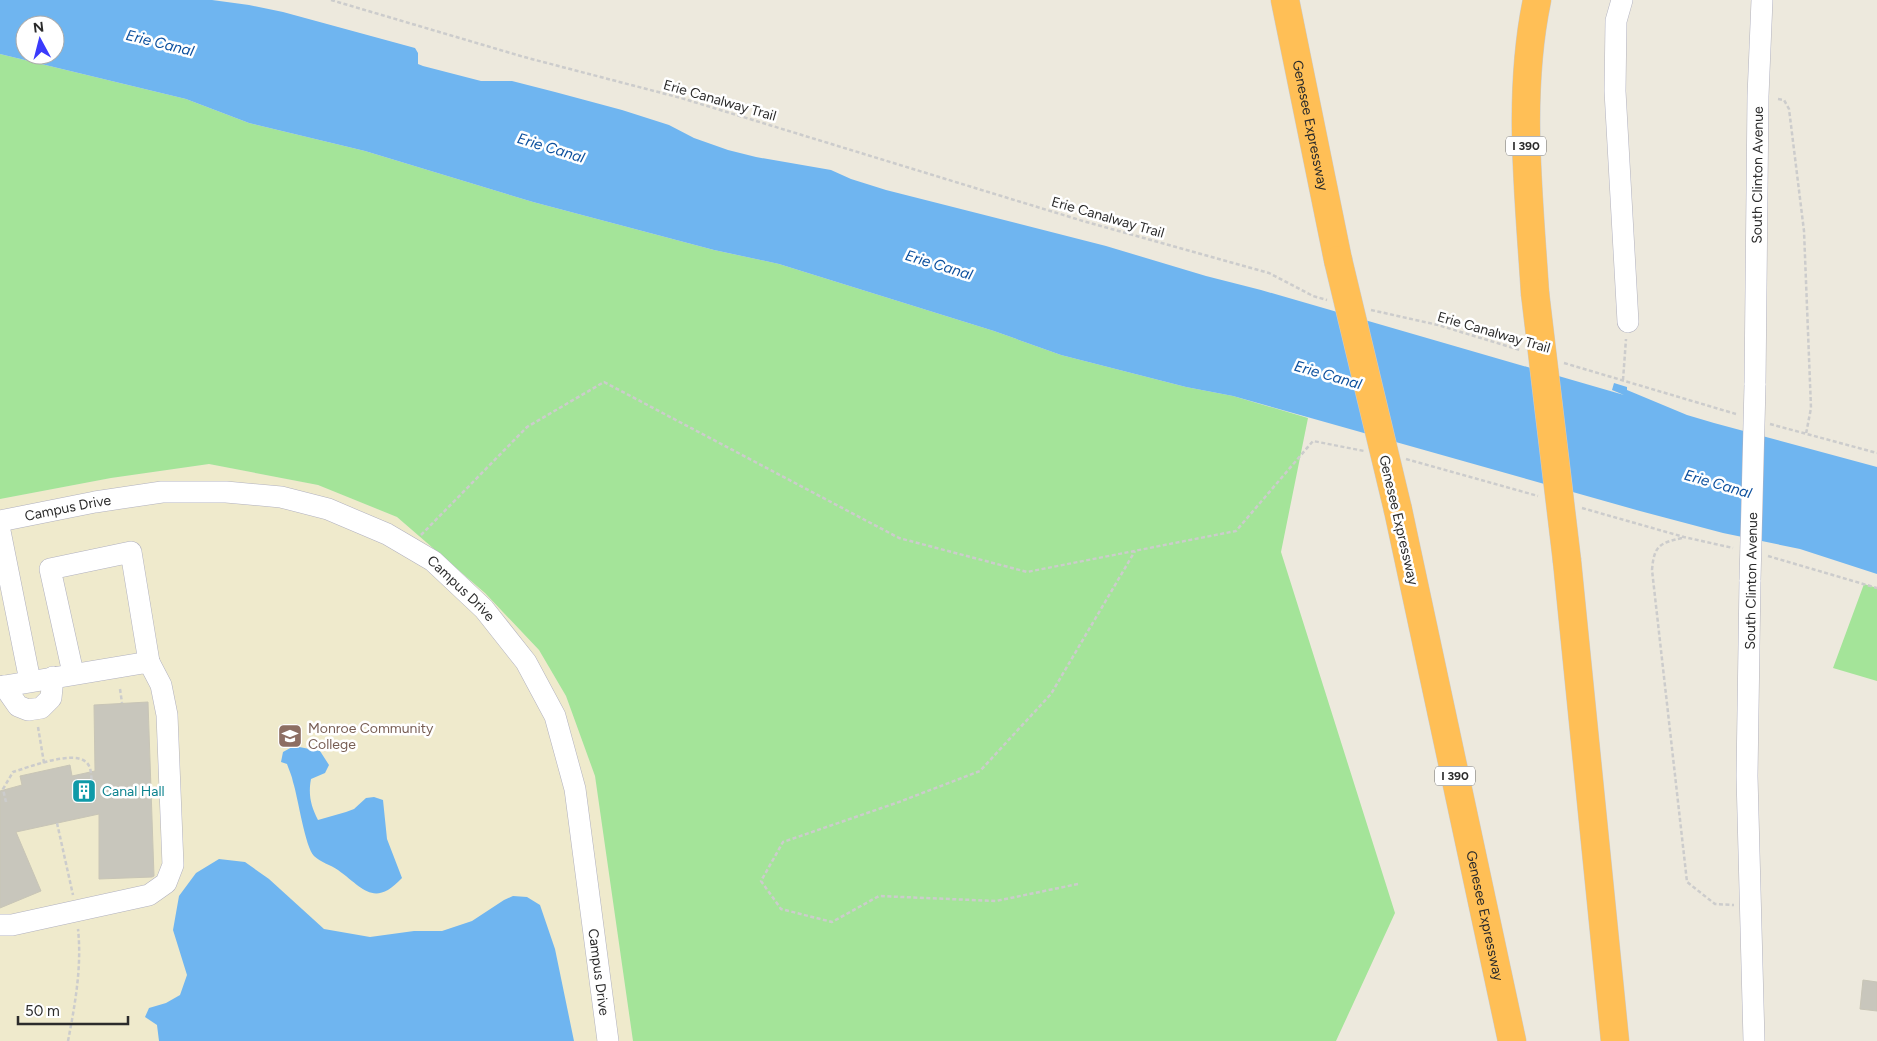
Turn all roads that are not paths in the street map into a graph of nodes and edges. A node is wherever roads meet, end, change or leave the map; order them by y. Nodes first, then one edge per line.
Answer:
1 (1285, 0) edge
2 (1536, 0) edge
3 (1622, 0) edge
4 (1762, 0) edge
5 (1628, 322) road end
6 (0, 521) edge
7 (0, 530) edge
8 (149, 662) junction
9 (63, 675) junction
10 (30, 681) junction
11 (2, 686) edge
12 (0, 925) edge
13 (608, 1041) edge
14 (1512, 1041) edge
15 (1615, 1041) edge
16 (1754, 1041) edge

1 - 14 highway, Genesee Expressway / I 390, bridge
2 - 15 highway, I 390, bridge
3 - 5 street
4 - 16 street, South Clinton Avenue, bridge
6 - 13 street, Campus Drive
7 - 10 street
8 - 9 street
8 - 9 street
8 - 12 street
9 - 10 street
9 - 11 street
10 - 11 street

